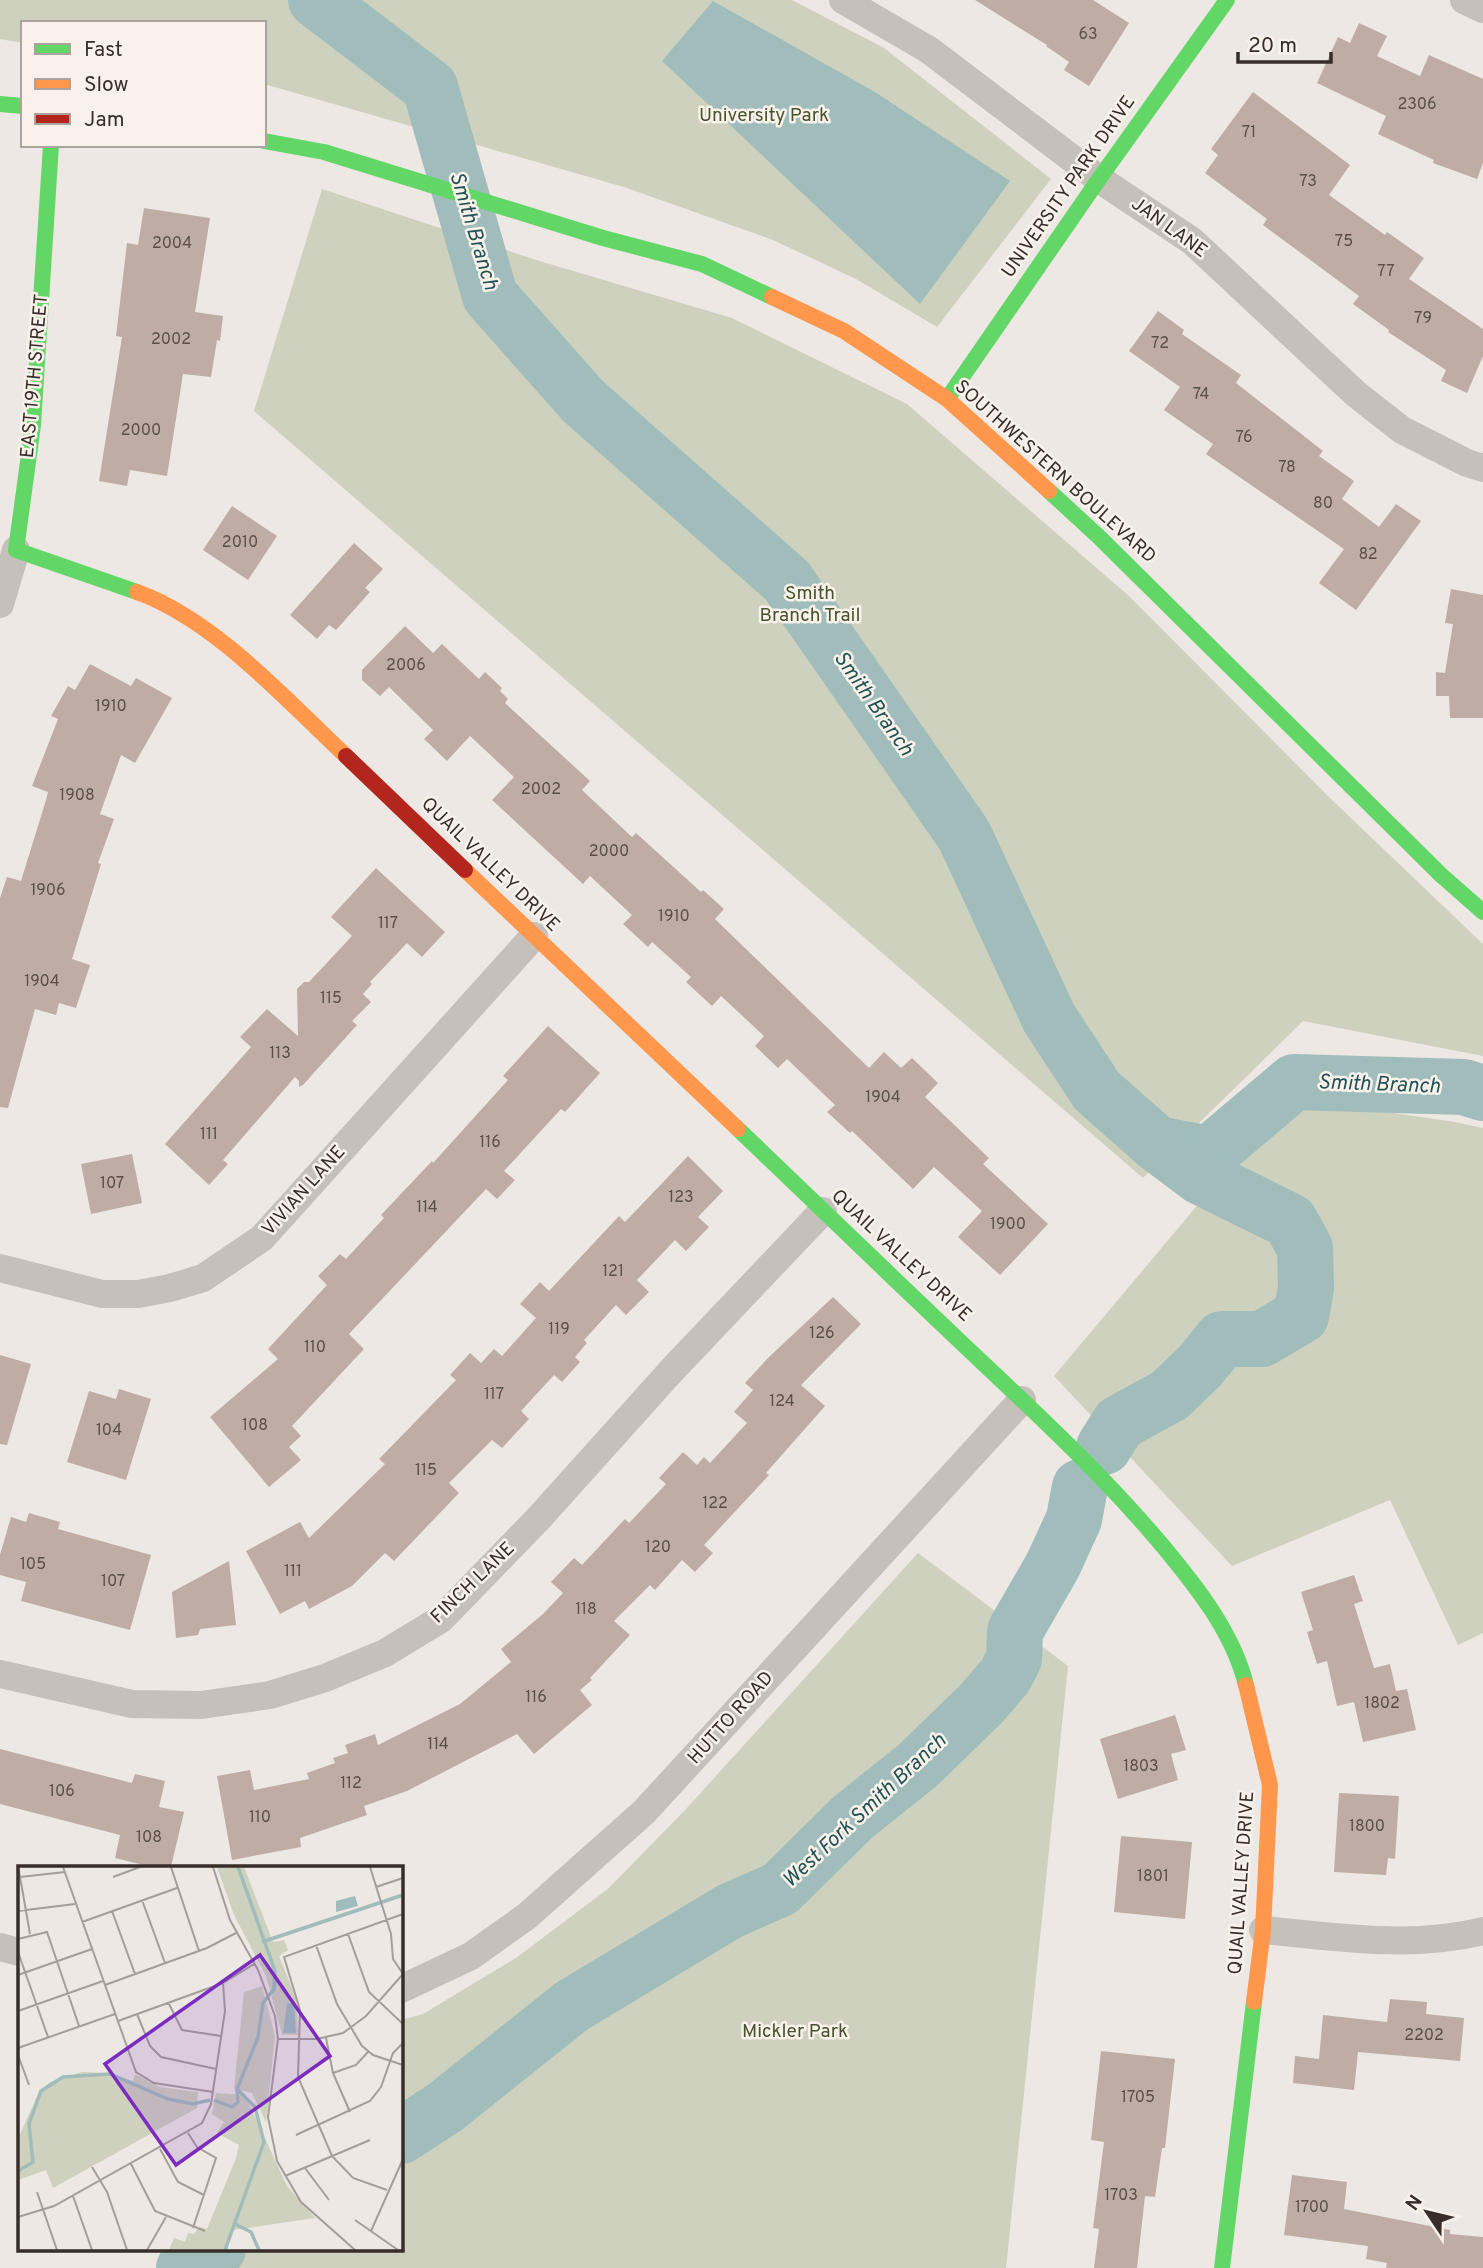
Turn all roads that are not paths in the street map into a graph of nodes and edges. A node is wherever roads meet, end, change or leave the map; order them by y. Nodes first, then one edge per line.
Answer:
1 (844, 0) edge
2 (1227, 0) edge
3 (1464, 0) edge
4 (1483, 9) edge
5 (0, 104) edge
6 (21, 106) edge
7 (266, 141) edge
8 (51, 147) edge
9 (1099, 179) junction
10 (947, 399) junction
11 (1483, 468) edge
12 (16, 551) junction
13 (0, 604) edge
14 (1483, 912) edge
15 (534, 936) junction
16 (822, 1212) junction
17 (0, 1268) edge
18 (1022, 1399) junction
19 (0, 1674) edge
20 (1263, 1930) junction
21 (1483, 1931) edge
22 (0, 1947) edge
23 (18, 1952) edge
24 (402, 1989) edge
25 (1222, 2268) edge

1 - 9 street, JAN LANE
2 - 9 street, UNIVERSITY PARK DRIVE
3 - 4 street
5 - 6 street
7 - 10 street, SOUTHWESTERN BOULEVARD
8 - 12 street, EAST 19TH STREET
9 - 10 street, UNIVERSITY PARK DRIVE
9 - 11 street, JAN LANE
10 - 14 street, SOUTHWESTERN BOULEVARD
12 - 13 street, EAST 19TH STREET
12 - 15 street, QUAIL VALLEY DRIVE
15 - 16 street, QUAIL VALLEY DRIVE
15 - 17 street, VIVIAN LANE
16 - 18 street, QUAIL VALLEY DRIVE
16 - 19 street, FINCH LANE
18 - 20 street, QUAIL VALLEY DRIVE
18 - 24 street, HUTTO ROAD
20 - 21 street
20 - 25 street, QUAIL VALLEY DRIVE
22 - 23 street

